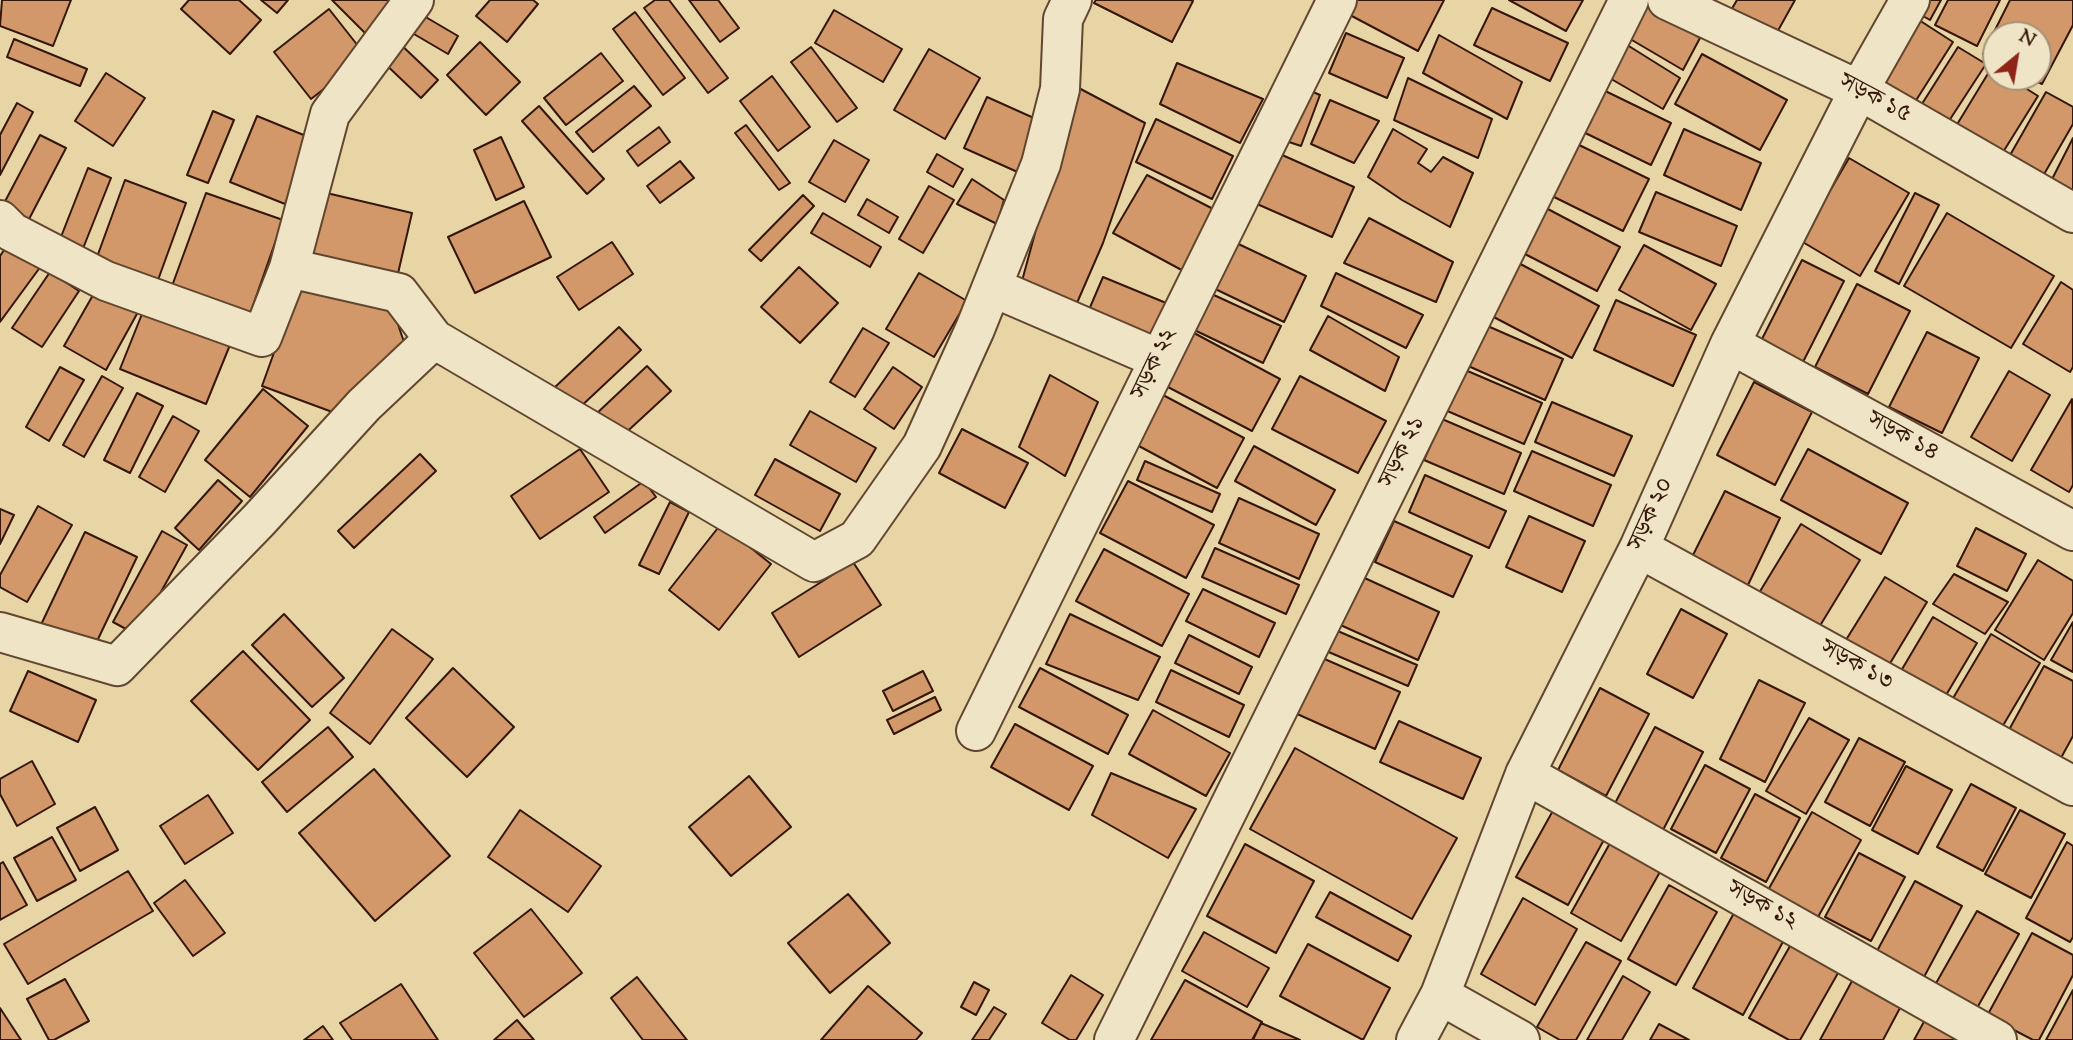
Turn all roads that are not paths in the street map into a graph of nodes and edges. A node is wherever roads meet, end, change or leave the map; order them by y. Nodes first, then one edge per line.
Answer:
1 (414, 0) edge
2 (1072, 0) edge
3 (1336, 0) edge
4 (1629, 0) edge
5 (1667, 0) edge
6 (1910, 0) edge
7 (1859, 90) junction
8 (2073, 213) edge
9 (0, 219) edge
10 (289, 268) junction
11 (992, 287) junction
12 (434, 339) junction
13 (1730, 344) junction
14 (1159, 359) junction
15 (2073, 531) edge
16 (1639, 548) junction
17 (0, 632) edge
18 (976, 731) dead end
19 (1525, 774) junction
20 (2073, 786) edge
21 (1440, 995) junction
22 (1121, 1038) edge
23 (1416, 1040) edge
24 (1520, 1040) edge
25 (1997, 1040) edge

1 - 10 street
2 - 11 street
3 - 14 street, সড়ক ২২
4 - 22 street, সড়ক ২১
5 - 7 street, সড়ক ১৫
6 - 7 street, সড়ক ২০
7 - 8 street, সড়ক ১৫
7 - 13 street, সড়ক ২০
9 - 10 street
10 - 12 street
11 - 12 street
11 - 14 street
12 - 17 street
13 - 15 street, সড়ক ১৪
13 - 16 street, সড়ক ২০
14 - 18 street, সড়ক ২২
16 - 19 street, সড়ক ২০
16 - 20 street, সড়ক ১৩
19 - 21 street, সড়ক ২০
19 - 25 street, সড়ক ১২
21 - 23 street, সড়ক ২০
21 - 24 street

